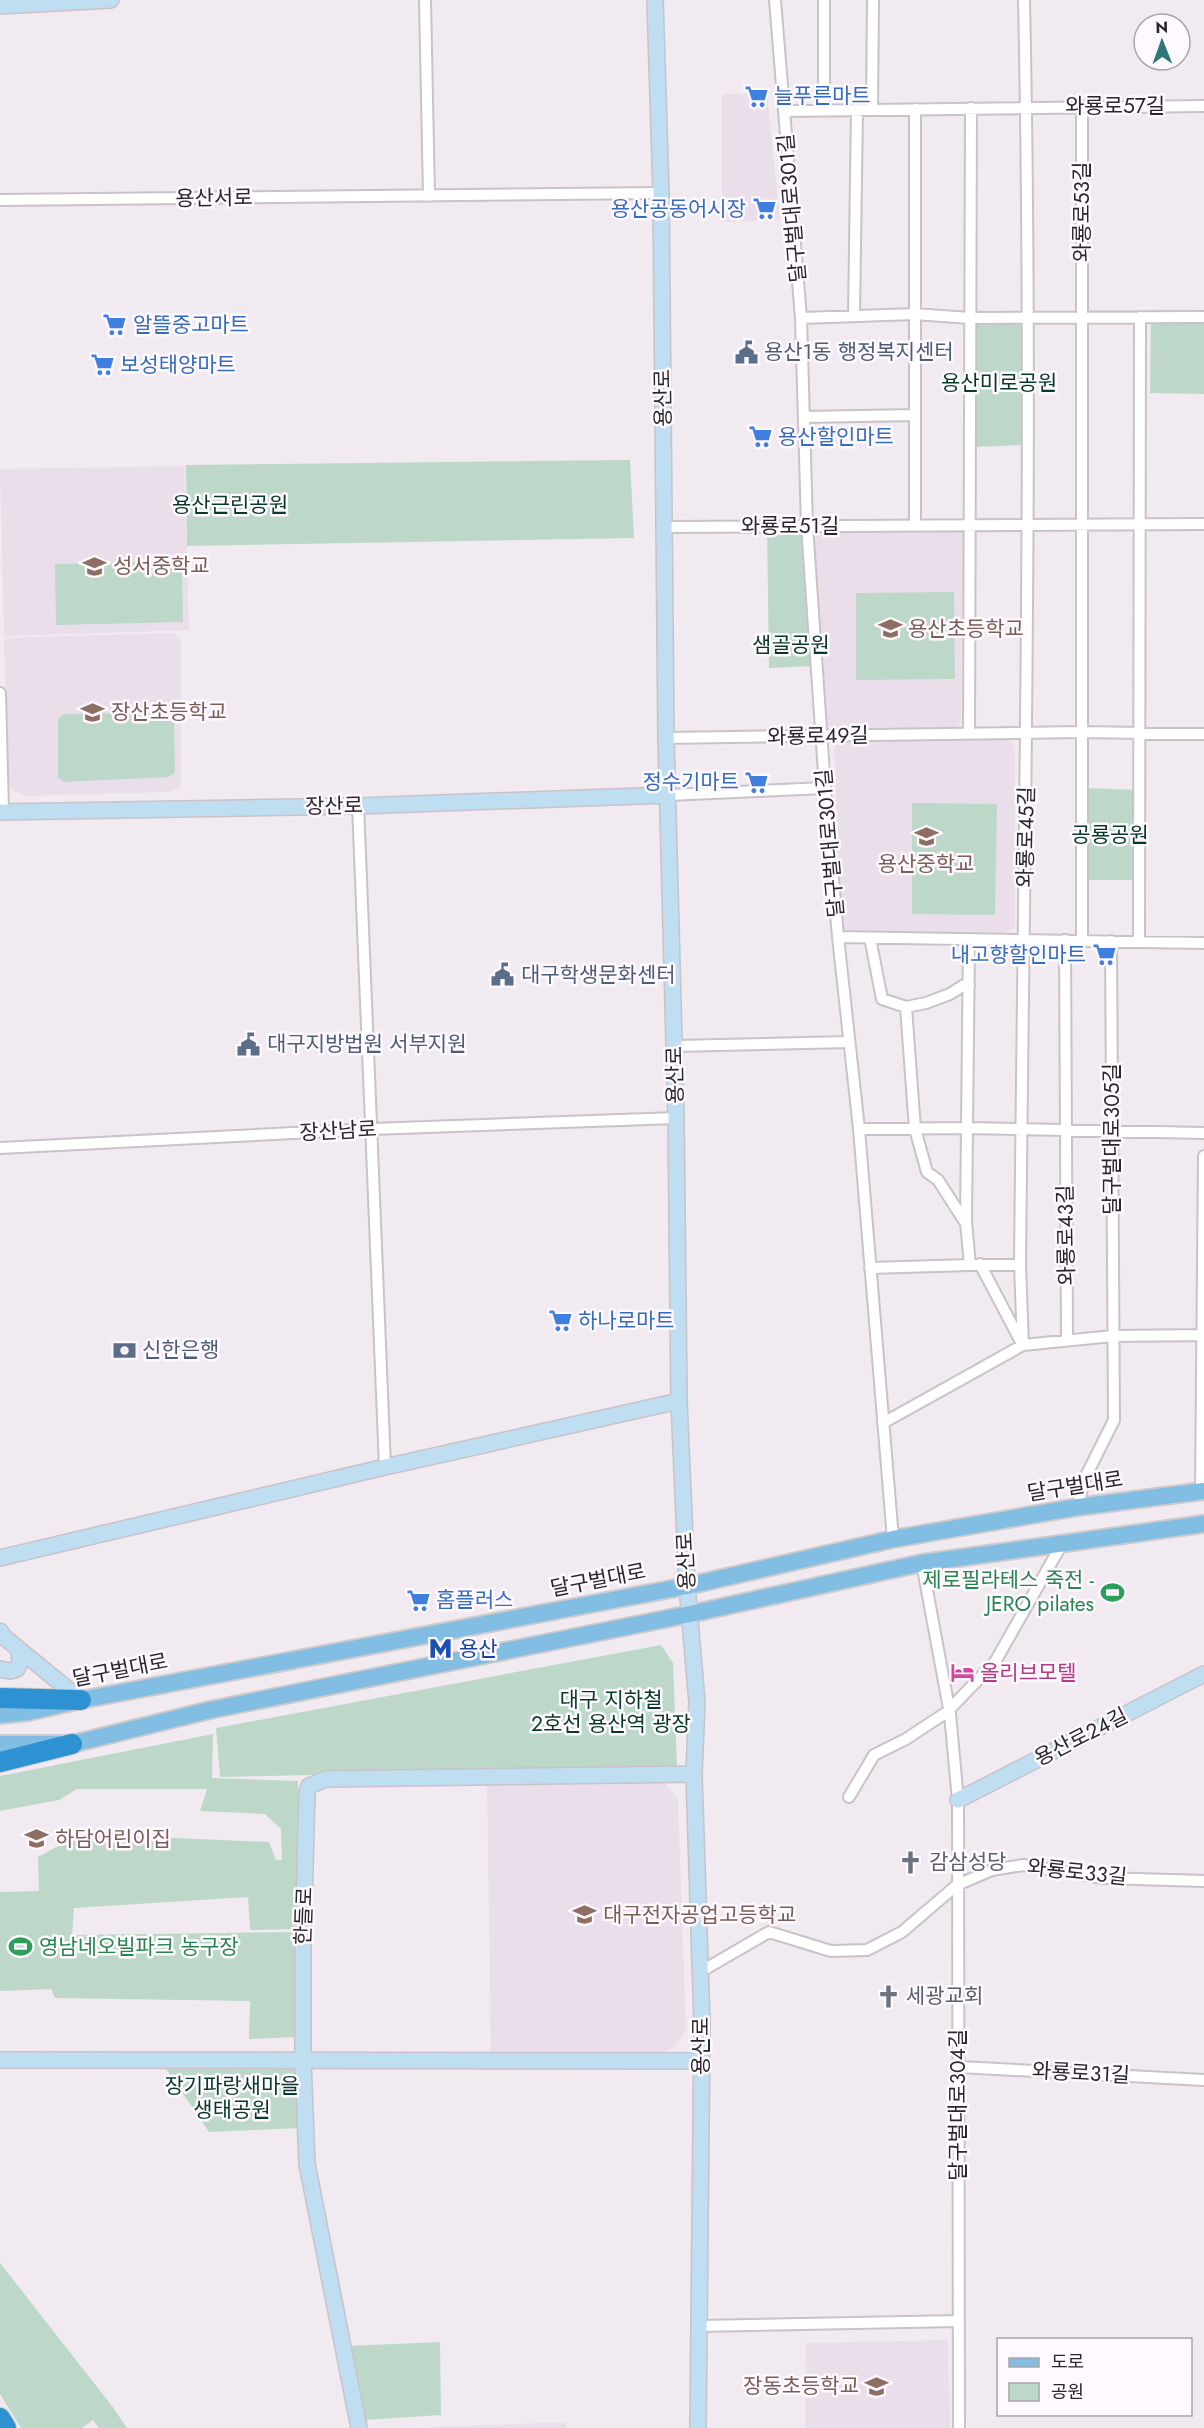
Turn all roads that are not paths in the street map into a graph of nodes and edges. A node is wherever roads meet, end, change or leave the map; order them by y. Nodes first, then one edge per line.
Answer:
1 (111, 0) edge
2 (425, 0) edge
3 (655, 0) edge
4 (775, 0) edge
5 (824, 0) edge
6 (873, 0) edge
7 (1024, 0) edge
8 (0, 6) edge
9 (1082, 106) junction
10 (1204, 106) edge
11 (1026, 107) junction
12 (971, 108) junction
13 (915, 109) junction
14 (824, 110) junction
15 (857, 110) junction
16 (872, 110) junction
17 (784, 111) junction
18 (661, 193) junction
19 (429, 196) junction
20 (0, 200) edge
21 (914, 314) junction
22 (854, 316) junction
23 (1083, 317) junction
24 (1140, 317) junction
25 (1204, 317) edge
26 (801, 318) junction
27 (970, 318) junction
28 (1027, 318) junction
29 (914, 415) junction
30 (804, 417) junction
31 (1204, 524) edge
32 (807, 525) junction
33 (915, 525) junction
34 (971, 525) junction
35 (1028, 525) junction
36 (1083, 525) junction
37 (1140, 525) junction
38 (665, 527) junction
39 (0, 693) edge
40 (1082, 732) junction
41 (1027, 733) junction
42 (969, 734) junction
43 (1139, 734) junction
44 (1204, 734) edge
45 (822, 735) junction
46 (666, 738) junction
47 (825, 788) junction
48 (668, 795) junction
49 (358, 806) junction
50 (2, 811) edge
51 (838, 937) junction
52 (870, 938) junction
53 (969, 939) junction
54 (1024, 940) junction
55 (1065, 940) junction
56 (1082, 941) junction
57 (1111, 941) junction
58 (1138, 942) junction
59 (1204, 943) edge
60 (969, 986) junction
61 (906, 1007) junction
62 (849, 1042) junction
63 (674, 1046) junction
64 (676, 1118) junction
65 (967, 1128) junction
66 (859, 1129) junction
67 (915, 1129) junction
68 (372, 1130) junction
69 (1021, 1130) junction
70 (1065, 1131) junction
71 (1113, 1131) junction
72 (1204, 1133) edge
73 (0, 1148) edge
74 (1204, 1156) edge
75 (966, 1225) junction
76 (1204, 1241) edge
77 (975, 1265) junction
78 (1020, 1265) junction
79 (870, 1268) junction
80 (1203, 1335) edge
81 (1113, 1336) junction
82 (1067, 1339) junction
83 (1023, 1345) junction
84 (679, 1401) junction
85 (883, 1423) junction
86 (385, 1467) junction
87 (1203, 1491) edge
88 (1078, 1507) junction
89 (1204, 1524) edge
90 (893, 1539) junction
91 (1064, 1542) junction
92 (0, 1558) edge
93 (922, 1563) junction
94 (687, 1586) junction
95 (690, 1614) junction
96 (0, 1632) edge
97 (19, 1650) junction
98 (0, 1669) edge
99 (1204, 1674) edge
100 (0, 1698) edge
101 (81, 1700) junction
102 (949, 1710) junction
103 (0, 1715) edge
104 (0, 1744) edge
105 (72, 1744) junction
106 (0, 1762) edge
107 (694, 1774) junction
108 (849, 1797) dead end
109 (958, 1800) junction
110 (1204, 1881) edge
111 (957, 1885) junction
112 (700, 1972) junction
113 (0, 2060) edge
114 (303, 2060) junction
115 (701, 2061) junction
116 (958, 2067) junction
117 (1204, 2080) edge
118 (959, 2321) junction
119 (699, 2326) junction
120 (0, 2418) edge
121 (2, 2427) edge
122 (961, 2427) edge
123 (359, 2428) edge
124 (698, 2428) edge

1 - 8 street
2 - 19 street
3 - 18 street, 용산로
4 - 17 street, 달구벌대로301길
5 - 14 street
6 - 16 street
7 - 11 street
9 - 10 street, 와룡로57길
9 - 11 street, 와룡로57길
9 - 23 street, 와룡로53길
11 - 12 street, 와룡로57길
11 - 28 street
12 - 13 street, 와룡로57길
12 - 27 street
13 - 16 street, 와룡로57길
13 - 21 street
14 - 15 street, 와룡로57길
14 - 17 street, 와룡로57길
15 - 16 street, 와룡로57길
15 - 22 street
17 - 26 street, 달구벌대로301길
18 - 19 street, 용산서로
18 - 38 street, 용산로
19 - 20 street, 용산서로
21 - 22 street
21 - 27 street
21 - 29 street
22 - 26 street
23 - 24 street
23 - 28 street
23 - 36 street
24 - 25 street
24 - 37 street
26 - 30 street, 달구벌대로301길
27 - 28 street
27 - 34 street
28 - 35 street
29 - 30 street
29 - 33 street
30 - 32 street, 달구벌대로301길
31 - 37 street, 와룡로51길
32 - 33 street, 와룡로51길
32 - 38 street, 와룡로51길
32 - 45 street, 달구벌대로301길
33 - 34 street, 와룡로51길
34 - 35 street, 와룡로51길
34 - 42 street
35 - 36 street, 와룡로51길
35 - 41 street
36 - 37 street, 와룡로51길
36 - 40 street
37 - 43 street
38 - 46 street, 용산로
39 - 50 street
40 - 41 street, 와룡로49길
40 - 43 street, 와룡로49길
40 - 56 street
41 - 42 street, 와룡로49길
41 - 54 street, 와룡로45길
42 - 45 street, 와룡로49길
43 - 44 street, 와룡로49길
43 - 58 street
45 - 46 street, 와룡로49길
45 - 47 street, 달구벌대로301길
46 - 48 street, 용산로
47 - 48 street
47 - 51 street, 달구벌대로301길
48 - 49 street, 장산로
48 - 63 street, 용산로
49 - 50 street, 장산로
49 - 68 street
51 - 52 street
51 - 62 street, 달구벌대로301길
52 - 53 street
52 - 61 street
53 - 54 street
53 - 60 street
54 - 55 street
54 - 69 street
55 - 56 street
55 - 70 street, 와룡로43길
56 - 57 street
57 - 58 street
57 - 71 street, 달구벌대로305길
58 - 59 street
60 - 61 street
60 - 65 street
61 - 67 street
62 - 63 street
62 - 66 street, 달구벌대로301길
63 - 64 street, 용산로
64 - 68 street, 장산남로
64 - 84 street, 용산로
65 - 67 street
65 - 69 street
65 - 75 street
66 - 67 street
66 - 79 street, 달구벌대로301길
67 - 75 street
68 - 73 street, 장산남로
68 - 86 street
69 - 70 street
69 - 78 street
70 - 71 street
70 - 82 street, 와룡로43길
71 - 72 street
71 - 81 street, 달구벌대로305길
74 - 76 street
75 - 77 street
76 - 80 street
77 - 78 street
77 - 79 street
77 - 83 street
78 - 83 street
79 - 85 street, 달구벌대로301길
80 - 81 street
80 - 87 street
81 - 82 street
81 - 88 street, 달구벌대로305길
82 - 83 street
83 - 85 street
84 - 86 street
84 - 94 street, 용산로
85 - 90 street, 달구벌대로301길
86 - 92 street
87 - 88 main road, 달구벌대로
88 - 90 main road, 달구벌대로
89 - 91 main road
90 - 94 main road, 달구벌대로
91 - 93 main road
91 - 102 street
93 - 95 main road
93 - 102 street
94 - 95 street, 용산로
94 - 101 main road, 달구벌대로
95 - 105 main road
95 - 107 street, 용산로
96 - 97 street
97 - 98 street
97 - 101 street
99 - 109 street, 용산로24길
100 - 101 highway
101 - 103 main road, 달구벌대로
102 - 108 street
102 - 109 street, 달구벌대로304길
104 - 105 main road
105 - 106 highway
107 - 112 street, 용산로
107 - 114 street, 한들로
109 - 111 street, 달구벌대로304길
110 - 111 street, 와룡로33길
111 - 112 street, 와룡로33길
111 - 116 street, 달구벌대로304길
112 - 115 street, 용산로
113 - 114 street
114 - 115 street
114 - 123 street, 한들로
115 - 119 street, 용산로
116 - 117 street, 와룡로31길
116 - 118 street, 달구벌대로304길
118 - 119 street
118 - 122 street, 달구벌대로304길
119 - 124 street, 용산로
120 - 121 highway

